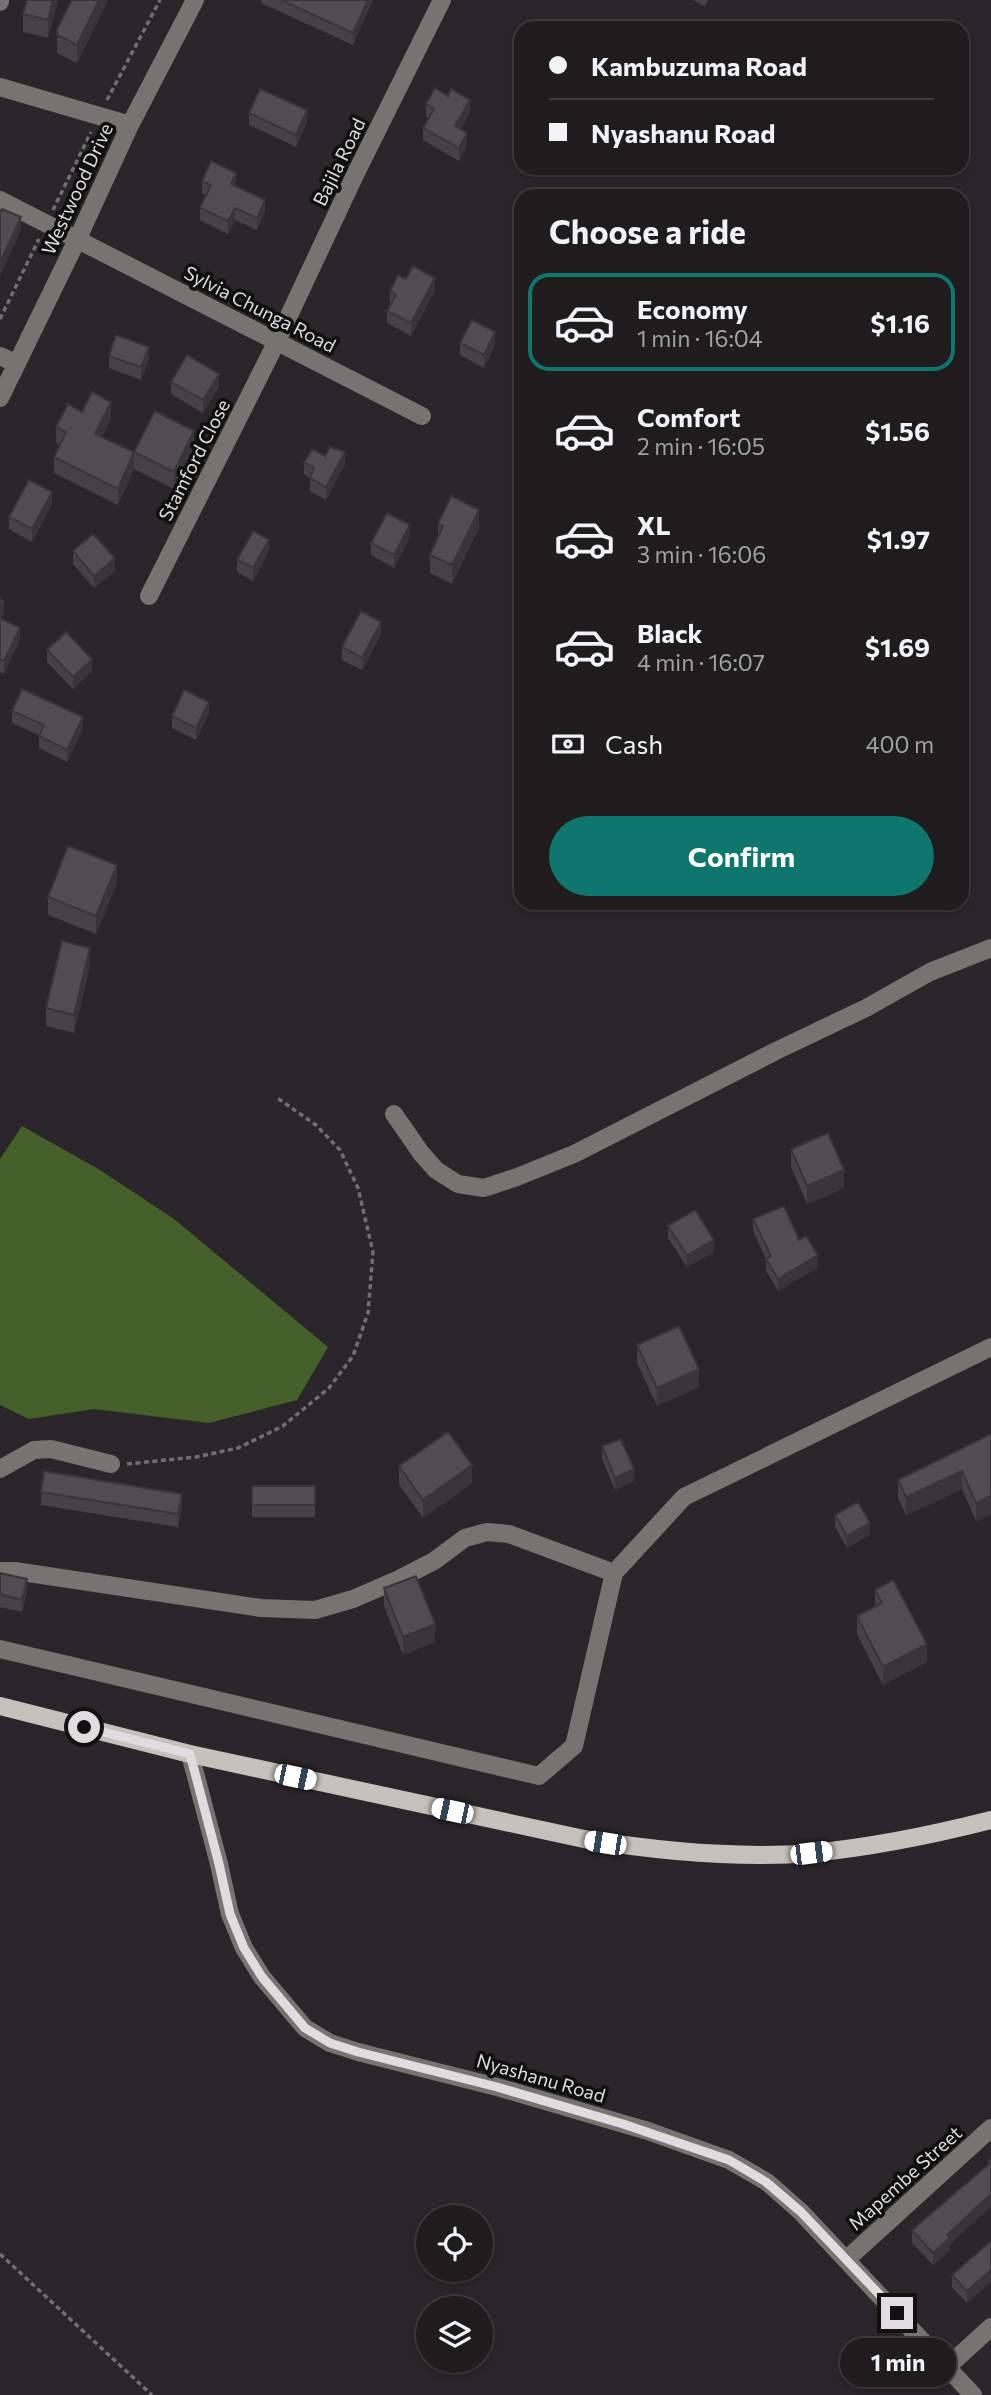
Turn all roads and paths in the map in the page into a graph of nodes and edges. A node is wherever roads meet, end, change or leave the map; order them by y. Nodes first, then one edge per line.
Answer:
1 (160, 0) edge
2 (195, 0) edge
3 (442, 0) edge
4 (0, 88) edge
5 (99, 115) junction
6 (130, 125) junction
7 (0, 200) edge
8 (78, 238) junction
9 (276, 343) junction
10 (0, 355) edge
11 (17, 365) junction
12 (0, 398) edge
13 (422, 416) dead end
14 (149, 596) dead end
15 (991, 948) edge
16 (276, 1097) dead end
17 (394, 1114) dead end
18 (991, 1348) edge
19 (111, 1464) joint
20 (0, 1469) edge
21 (0, 1571) edge
22 (614, 1573) junction
23 (0, 1649) edge
24 (0, 1706) edge
25 (190, 1754) junction
26 (991, 1820) edge
27 (991, 2128) edge
28 (0, 2254) edge
29 (847, 2259) junction
30 (991, 2327) edge
31 (947, 2367) junction
32 (152, 2395) edge
33 (972, 2395) edge

1 - 5 path
2 - 6 street, Westwood Drive
3 - 9 street, Bajila Road
4 - 5 street
5 - 6 street
6 - 8 street, Westwood Drive
7 - 8 street, Sylvia Chunga Road
8 - 9 street, Sylvia Chunga Road
8 - 11 street, Westwood Drive
9 - 13 street, Sylvia Chunga Road
9 - 14 street, Stamford Close
10 - 11 street
11 - 12 street, Westwood Drive
15 - 17 street
16 - 19 path
18 - 22 street
19 - 20 street
21 - 22 street
22 - 23 street
24 - 25 main road
25 - 26 main road
25 - 29 street, Nyashanu Road
27 - 29 street, Mapembe Street
28 - 32 path
29 - 31 street, Nyashanu Road
30 - 31 street
31 - 33 street, Nyashanu Road

